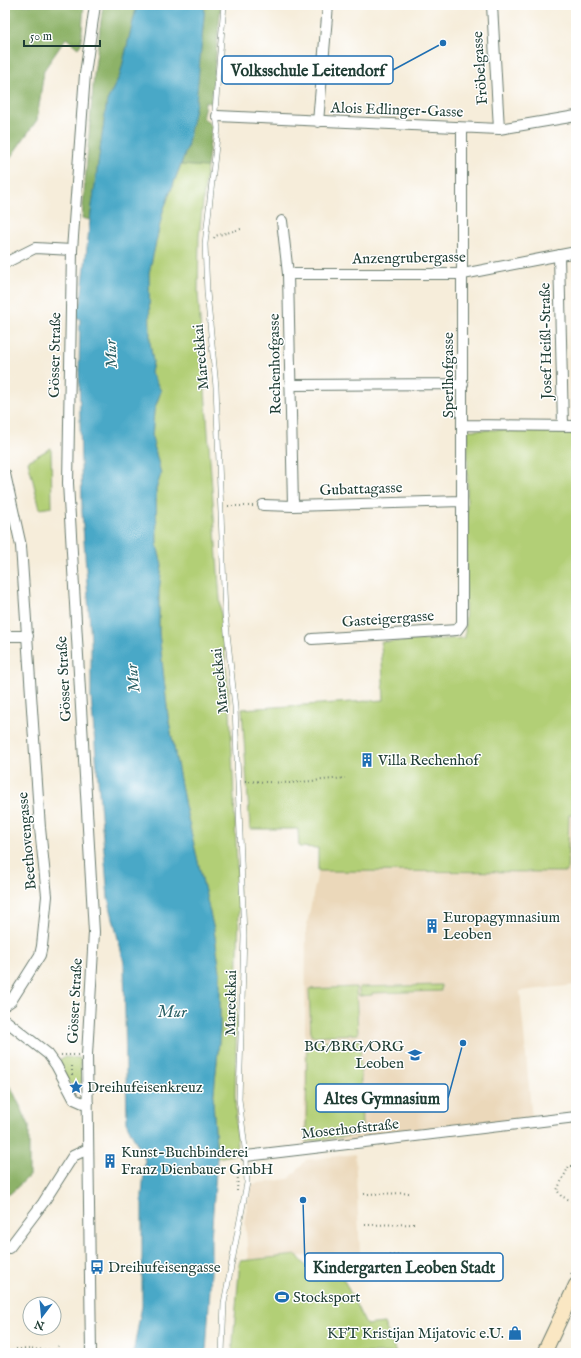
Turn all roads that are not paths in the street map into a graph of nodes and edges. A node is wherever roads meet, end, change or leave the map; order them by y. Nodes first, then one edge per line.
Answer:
1 (95, 5) edge
2 (224, 5) edge
3 (328, 5) edge
4 (492, 5) edge
5 (217, 116) junction
6 (576, 116) edge
7 (318, 122) junction
8 (462, 128) junction
9 (499, 129) junction
10 (282, 221) dead end
11 (72, 250) junction
12 (576, 252) edge
13 (558, 255) junction
14 (5, 263) edge
15 (288, 274) junction
16 (463, 274) junction
17 (463, 384) junction
18 (290, 385) junction
19 (463, 425) junction
20 (563, 426) junction
21 (576, 426) edge
22 (5, 474) edge
23 (461, 501) junction
24 (263, 505) road end
25 (293, 506) junction
26 (462, 622) joint
27 (5, 636) edge
28 (28, 636) junction
29 (312, 639) dead end
30 (5, 1005) edge
31 (5, 1020) edge
32 (88, 1103) junction
33 (576, 1117) edge
34 (88, 1149) junction
35 (246, 1156) junction
36 (7, 1249) edge
37 (576, 1285) edge
38 (91, 1353) edge
39 (222, 1353) edge
40 (544, 1353) edge

1 - 11 street, Gösser Straße
2 - 5 lane, Mareckkai
3 - 7 street
4 - 9 street, Fröbelgasse
5 - 7 street, Alois Edlinger-Gasse
5 - 35 lane, Mareckkai
6 - 9 street, Alois Edlinger-Gasse
7 - 8 street, Alois Edlinger-Gasse
8 - 9 street, Alois Edlinger-Gasse
8 - 16 street, Sperlhofgasse
10 - 15 street, Rechenhofgasse
11 - 14 street
11 - 32 street, Gösser Straße
12 - 13 street, Anzengrubergasse
13 - 16 street, Anzengrubergasse
13 - 20 street, Josef Heißl-Straße
15 - 16 street, Anzengrubergasse
15 - 18 street, Rechenhofgasse
16 - 17 street, Sperlhofgasse
17 - 18 street
17 - 19 street, Sperlhofgasse
18 - 25 street, Rechenhofgasse
19 - 20 street
19 - 23 street, Sperlhofgasse
20 - 21 street
22 - 28 street, Beethovengasse
23 - 25 street, Gubattagasse
23 - 26 street, Sperlhofgasse
24 - 25 street, Gubattagasse
26 - 29 street, Gasteigergasse
27 - 28 street
28 - 30 street, Beethovengasse
31 - 32 street
32 - 34 street, Gösser Straße
33 - 35 street, Moserhofstraße
34 - 36 street
34 - 38 street, Gösser Straße
35 - 39 lane, Mareckkai
37 - 40 main road

